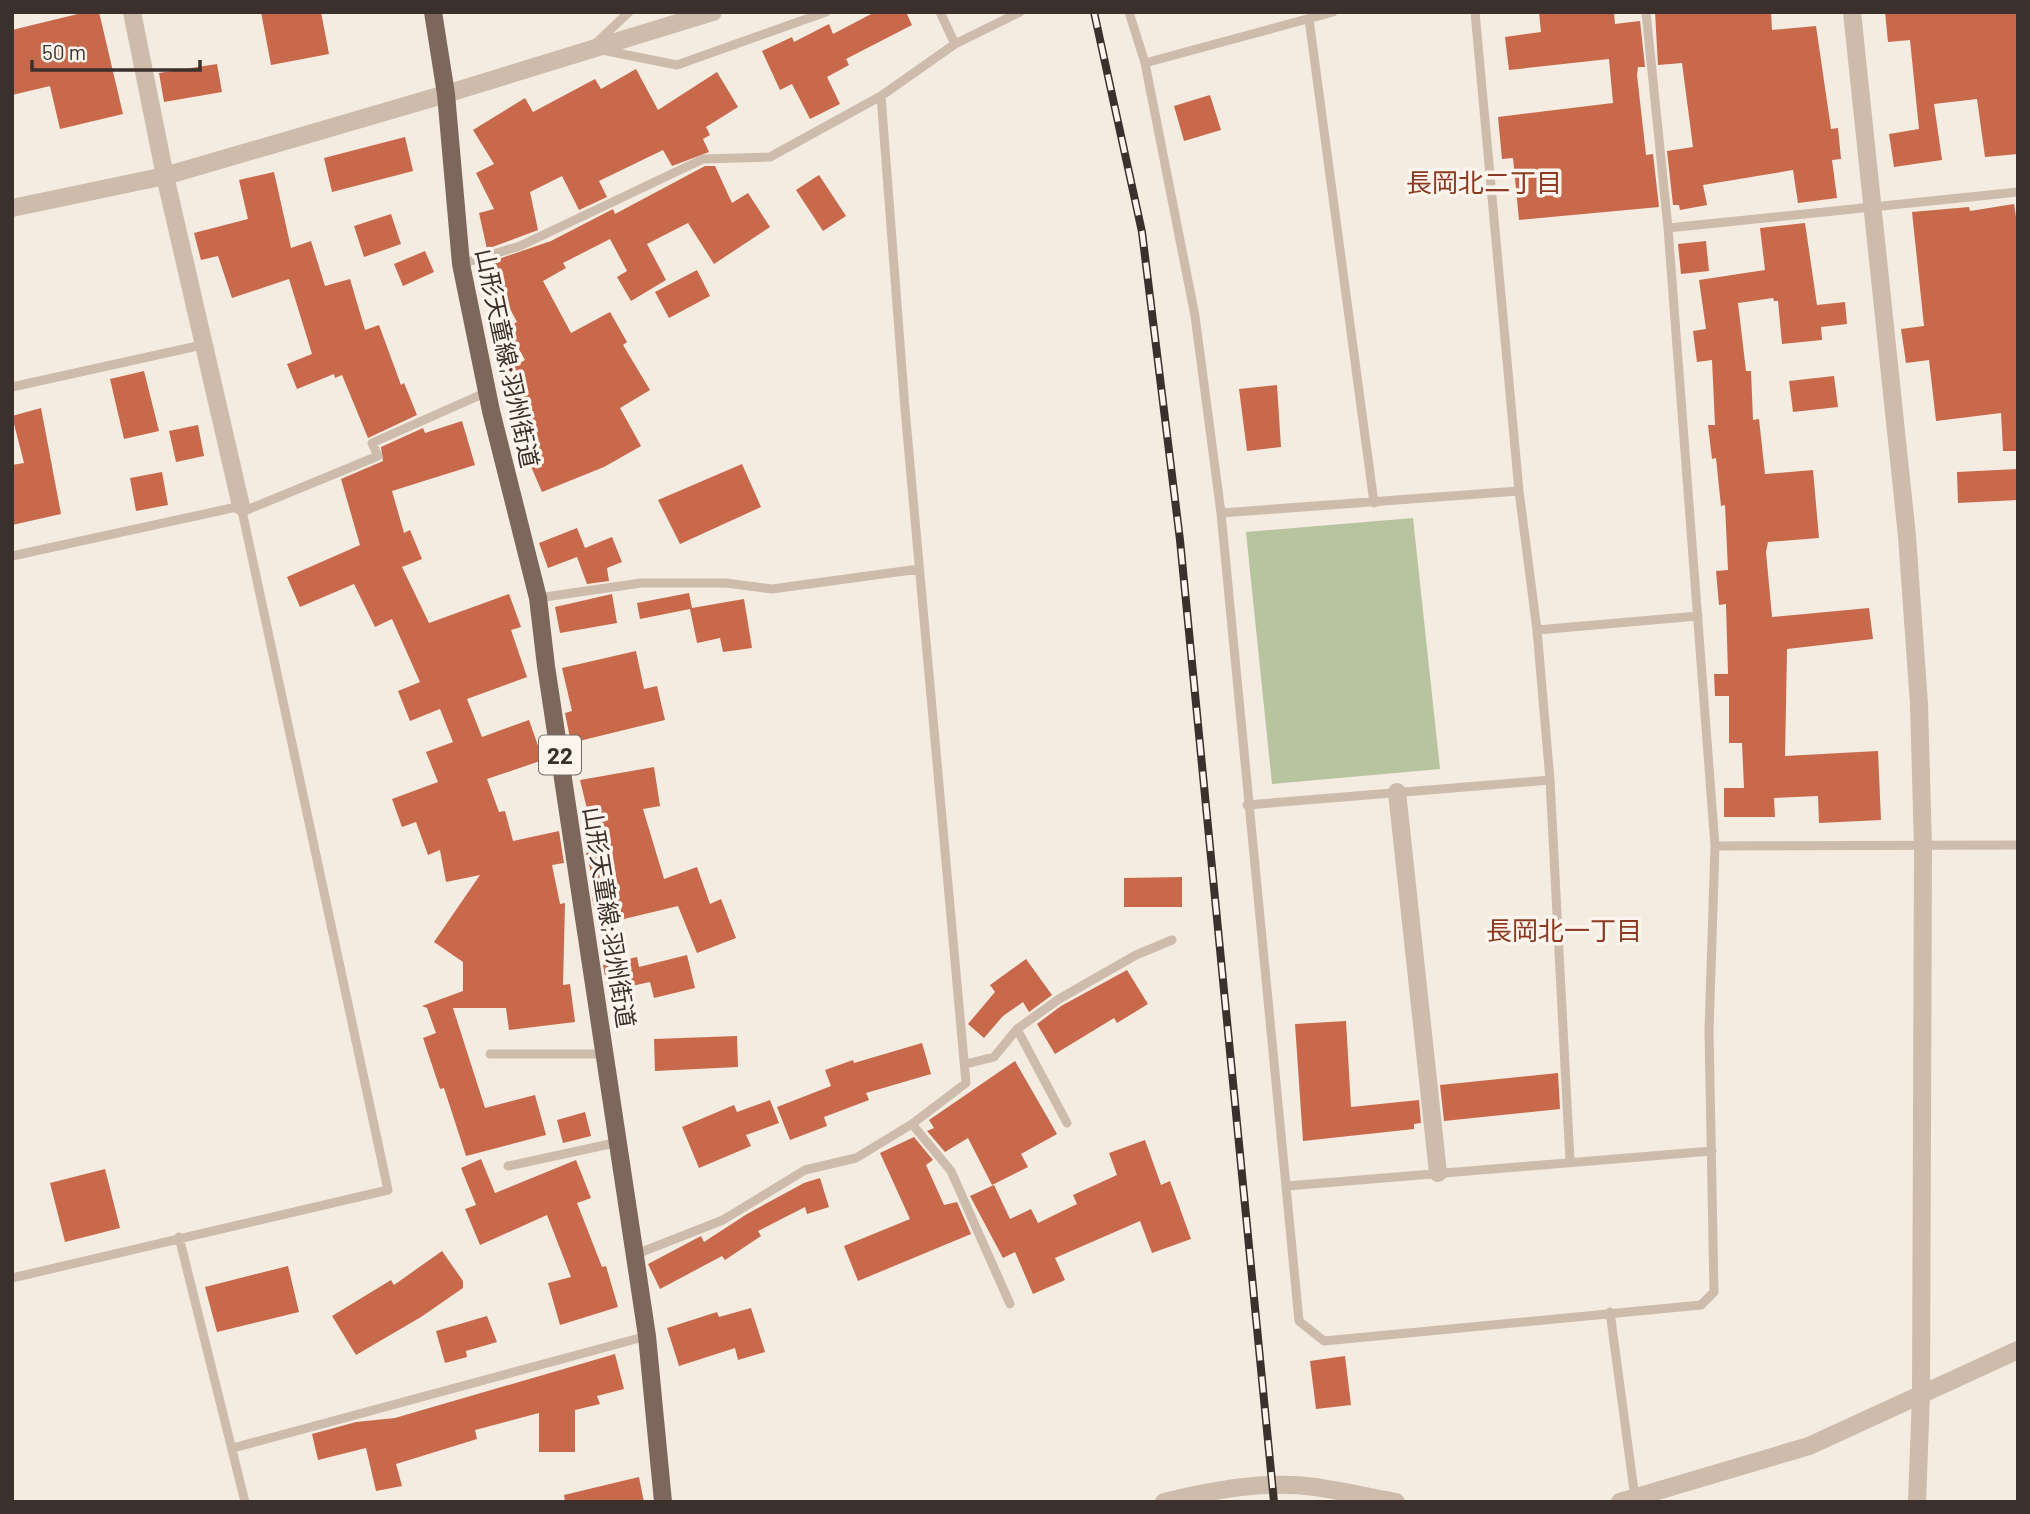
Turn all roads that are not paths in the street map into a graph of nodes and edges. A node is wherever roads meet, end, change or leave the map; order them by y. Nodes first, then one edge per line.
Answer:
1 (132, 12) edge
2 (433, 12) edge
3 (629, 12) edge
4 (713, 12) edge
5 (826, 12) edge
6 (940, 12) edge
7 (1020, 12) edge
8 (1129, 12) edge
9 (1333, 12) edge
10 (1475, 12) edge
11 (1646, 12) edge
12 (1852, 12) edge
13 (1308, 19) junction
14 (955, 44) junction
15 (590, 48) junction
16 (1145, 63) junction
17 (446, 94) junction
18 (881, 96) junction
19 (164, 176) junction
20 (2018, 192) edge
21 (1872, 207) junction
22 (12, 208) edge
23 (1668, 228) junction
24 (461, 264) junction
25 (202, 345) junction
26 (12, 387) edge
27 (487, 392) junction
28 (1519, 491) junction
29 (1374, 503) junction
30 (241, 509) junction
31 (1221, 513) junction
32 (12, 556) edge
33 (919, 569) junction
34 (538, 598) junction
35 (1698, 616) junction
36 (1537, 630) junction
37 (1550, 780) junction
38 (1396, 792) junction
39 (1247, 805) junction
40 (2018, 845) edge
41 (1715, 846) junction
42 (1923, 847) junction
43 (1172, 940) dead end
44 (1017, 1029) junction
45 (490, 1054) dead end
46 (607, 1054) junction
47 (966, 1064) junction
48 (1067, 1123) dead end
49 (912, 1124) junction
50 (619, 1142) junction
51 (1712, 1150) junction
52 (1570, 1161) junction
53 (508, 1166) dead end
54 (1437, 1173) junction
55 (1287, 1186) junction
56 (178, 1237) junction
57 (634, 1255) junction
58 (12, 1278) edge
59 (1010, 1304) dead end
60 (1611, 1312) junction
61 (647, 1336) junction
62 (2018, 1350) edge
63 (1921, 1395) junction
64 (233, 1448) junction
65 (1314, 1494) edge
66 (1630, 1501) edge
67 (245, 1502) edge
68 (663, 1502) edge
69 (1164, 1502) edge
70 (1396, 1502) edge
71 (1917, 1502) edge

1 - 19 street
2 - 17 main road, 山形天童線;羽州街道 / 22
3 - 15 lane
4 - 15 street
5 - 15 lane
6 - 14 lane
7 - 14 lane
8 - 16 lane
9 - 13 lane
10 - 28 lane
11 - 23 lane
12 - 21 street
13 - 16 lane
13 - 29 lane
14 - 18 lane
15 - 17 street
16 - 31 lane
17 - 19 street
17 - 24 main road, 山形天童線;羽州街道 / 22
18 - 24 lane
18 - 33 lane
19 - 22 street
19 - 25 street
20 - 21 lane
21 - 23 lane
21 - 42 street
23 - 35 lane
24 - 27 main road, 山形天童線;羽州街道 / 22
25 - 26 lane
25 - 30 street
27 - 30 lane
27 - 34 main road, 山形天童線;羽州街道 / 22
28 - 29 lane
28 - 36 lane
29 - 31 lane
30 - 32 lane
30 - 56 lane
31 - 39 lane
33 - 34 lane
33 - 47 lane
34 - 46 main road, 山形天童線;羽州街道 / 22
35 - 36 lane
35 - 41 lane
36 - 37 lane
37 - 38 lane
37 - 52 lane
38 - 39 lane
38 - 54 street
39 - 55 lane
40 - 42 lane
41 - 42 lane
41 - 51 lane
42 - 63 street
43 - 44 lane
44 - 47 lane
44 - 48 lane
45 - 46 lane
46 - 50 main road, 山形天童線;羽州街道 / 22
47 - 49 lane
49 - 57 lane
49 - 59 lane
50 - 53 lane
50 - 57 main road, 山形天童線;羽州街道 / 22
51 - 52 lane
51 - 60 lane
52 - 54 lane
54 - 55 lane
55 - 60 lane
56 - 58 lane
56 - 64 lane
57 - 61 main road, 山形天童線;羽州街道 / 22
60 - 66 lane
61 - 64 lane
61 - 68 main road, 山形天童線;羽州街道 / 22
62 - 63 street
63 - 66 street
63 - 71 street
64 - 67 lane
65 - 69 street
65 - 70 street

